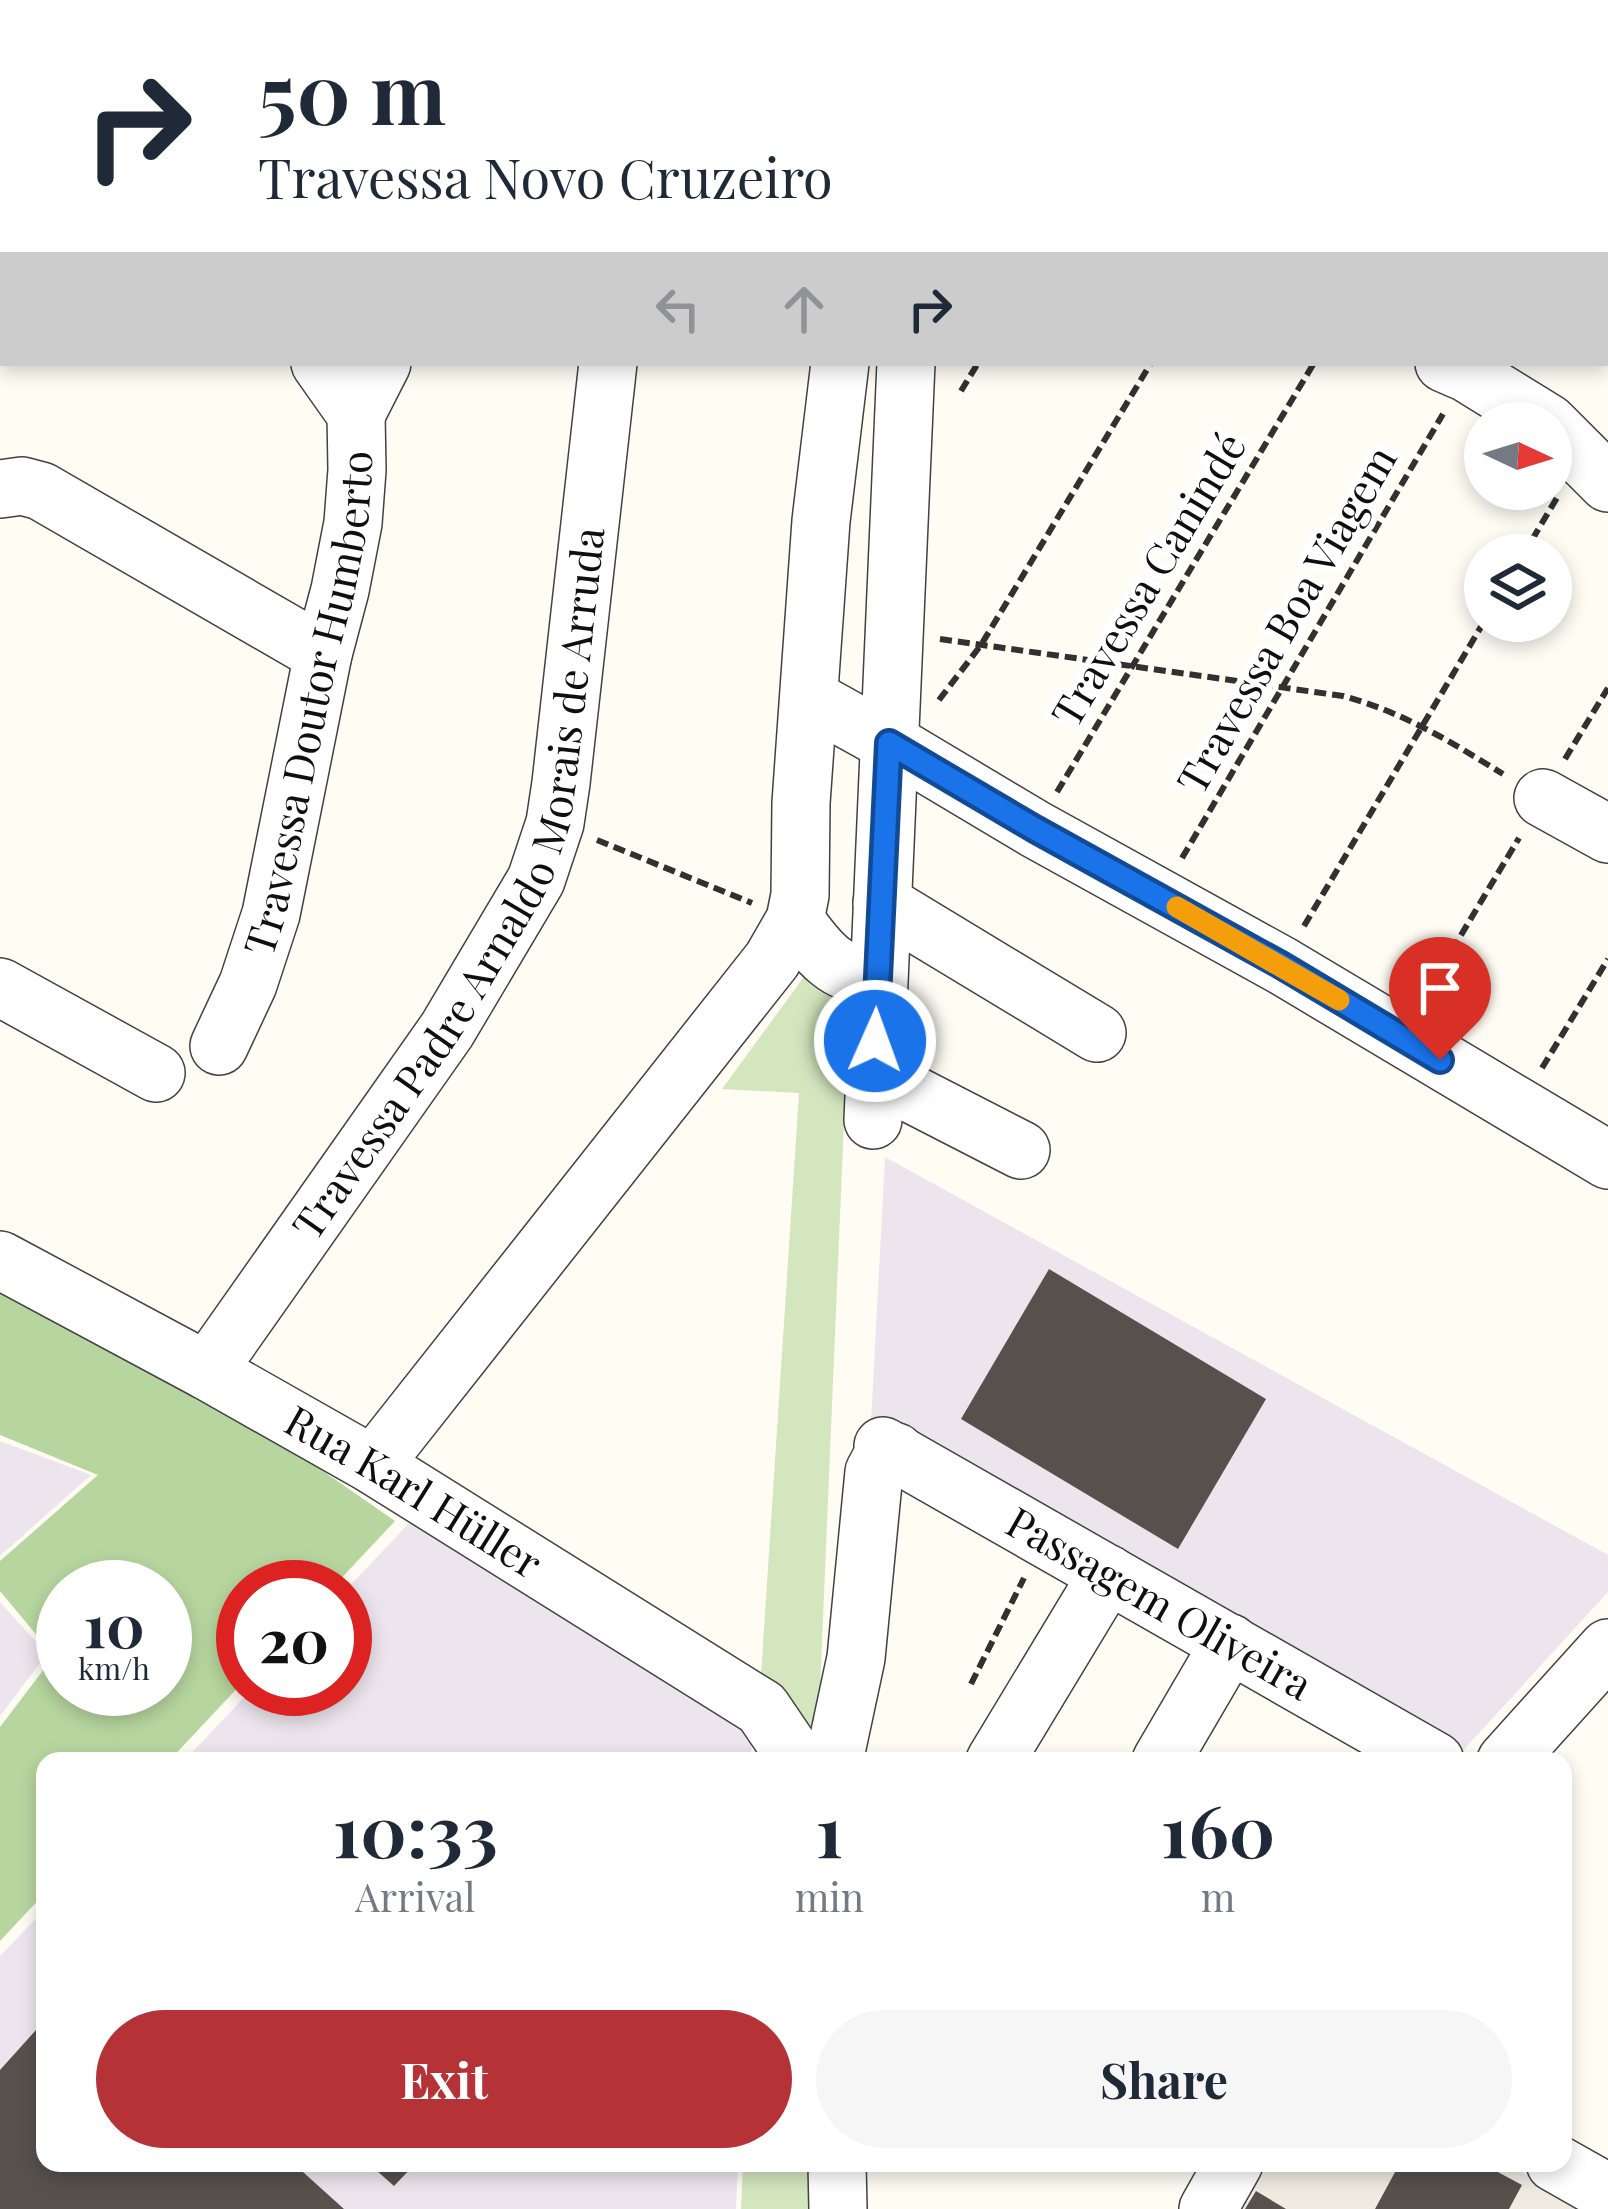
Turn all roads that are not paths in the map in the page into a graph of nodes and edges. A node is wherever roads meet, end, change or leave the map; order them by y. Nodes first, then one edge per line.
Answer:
1 (322, 366) edge
2 (380, 366) edge
3 (608, 366) edge
4 (840, 366) edge
5 (907, 366) edge
6 (1455, 368) edge
7 (1511, 402) edge
8 (356, 414) junction
9 (1572, 448) edge
10 (1608, 484) edge
11 (0, 489) edge
12 (323, 654) junction
13 (808, 698) junction
14 (895, 746) junction
15 (1543, 797) road end
16 (1608, 834) edge
17 (882, 903) junction
18 (795, 920) junction
19 (878, 973) junction
20 (0, 987) edge
21 (1097, 1033) dead end
22 (219, 1046) dead end
23 (156, 1072) dead end
24 (1021, 1150) dead end
25 (1608, 1160) edge
26 (0, 1261) edge
27 (207, 1370) junction
28 (374, 1465) junction
29 (1108, 1574) junction
30 (1229, 1643) junction
31 (1608, 1648) edge
32 (792, 1752) edge
33 (836, 1752) edge
34 (1000, 1752) edge
35 (1166, 1752) edge
36 (1419, 1752) edge
37 (1514, 1752) edge
38 (837, 2172) edge
39 (1229, 2172) edge
40 (1571, 2172) edge
41 (1608, 2193) edge
42 (838, 2209) edge
43 (1208, 2209) edge

1 - 8 street, Travessa Doutor Humberto
2 - 8 street
3 - 27 street, Travessa Padre Arnaldo Morais de Arruda
4 - 13 street
5 - 14 street
6 - 7 street
8 - 12 street, Travessa Doutor Humberto
9 - 10 street
11 - 12 street
12 - 22 street, Travessa Doutor Humberto
13 - 14 street
13 - 18 street
14 - 17 street
14 - 25 street
15 - 16 street
17 - 19 street
17 - 21 street
18 - 19 street
18 - 28 street
19 - 24 street
20 - 23 street
26 - 27 street, Rua Karl Hüller
27 - 28 street, Rua Karl Hüller
28 - 32 street, Rua Karl Hüller
29 - 30 street, Passagem Oliveira
29 - 33 street, Passagem Oliveira
29 - 34 street
30 - 35 street
30 - 36 street, Passagem Oliveira
31 - 37 street
38 - 42 street
39 - 43 street
40 - 41 street

